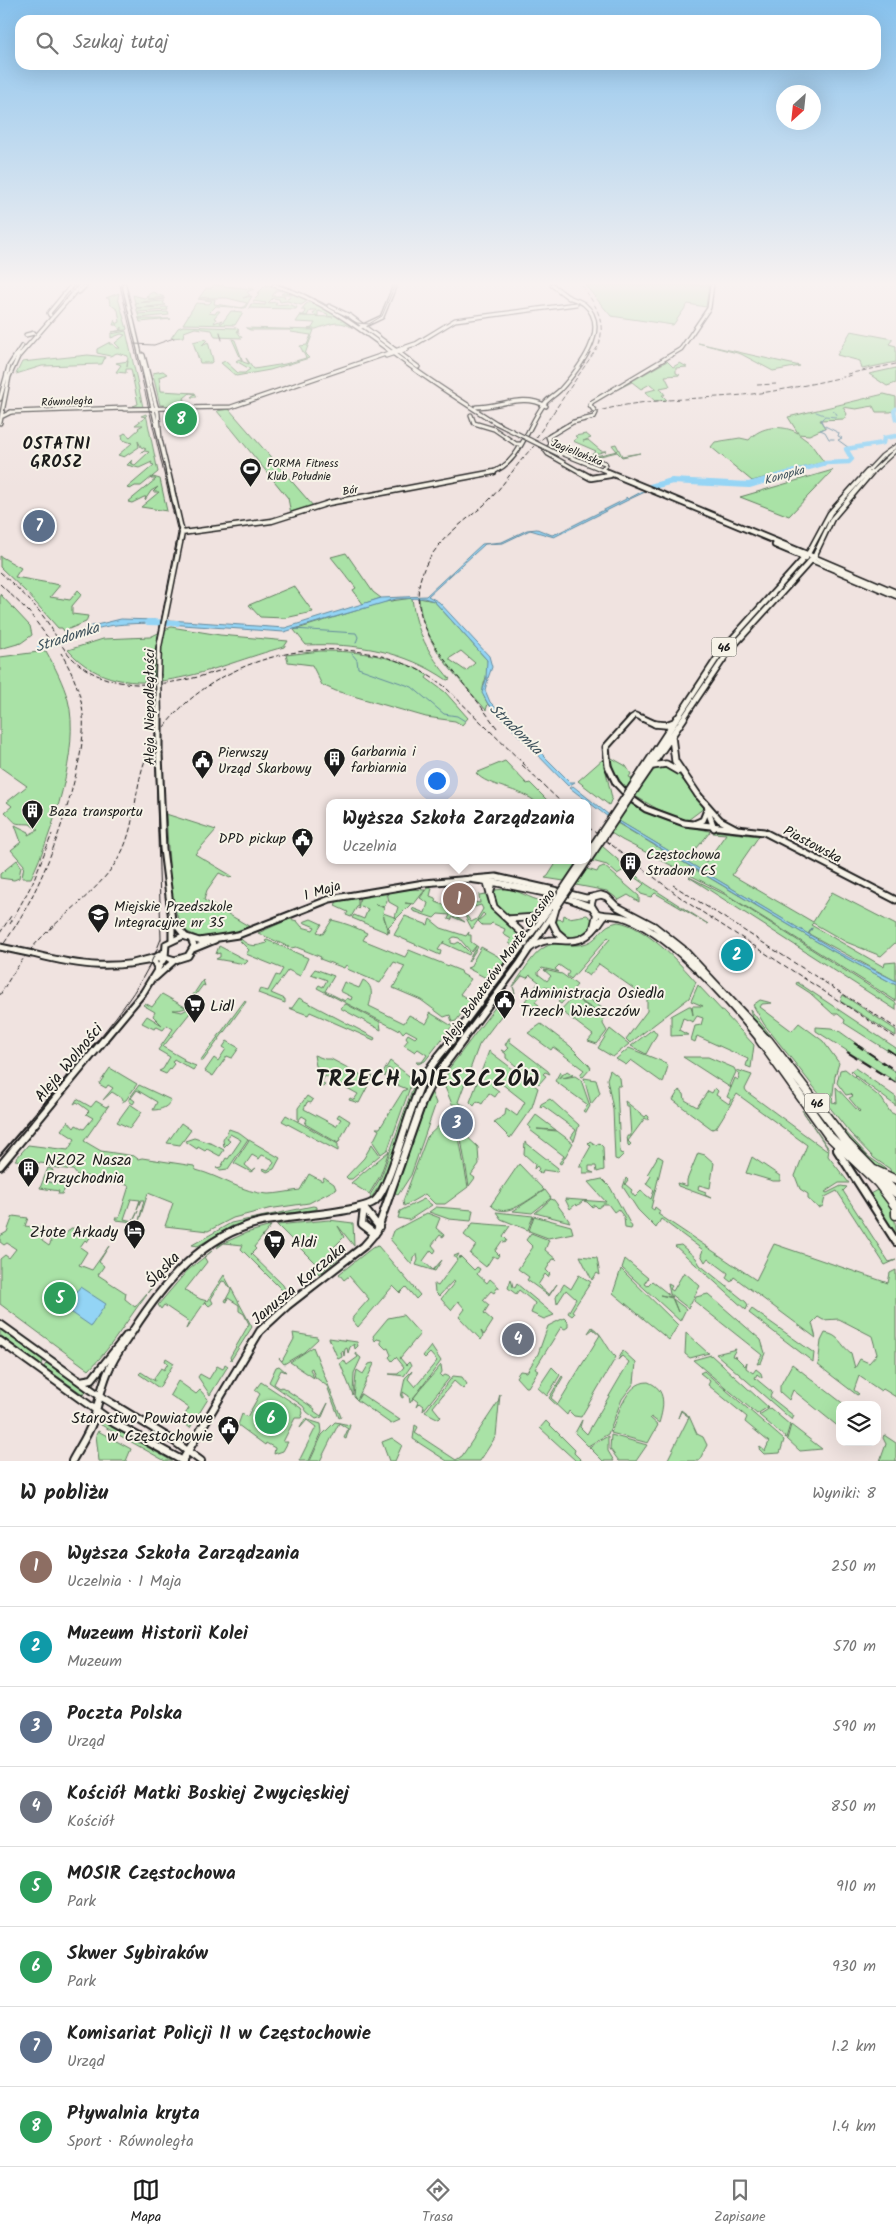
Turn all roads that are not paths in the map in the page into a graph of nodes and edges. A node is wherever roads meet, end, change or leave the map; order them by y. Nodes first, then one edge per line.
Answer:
1 (19, 353) edge
2 (22, 353) edge
3 (141, 353) edge
4 (388, 353) edge
5 (393, 353) edge
6 (402, 353) edge
7 (586, 353) edge
8 (674, 353) edge
9 (395, 355) junction
10 (373, 359) junction
11 (0, 394) edge
12 (0, 399) edge
13 (545, 405) junction
14 (2, 408) junction
15 (155, 408) junction
16 (475, 408) junction
17 (482, 411) junction
18 (11, 412) junction
19 (471, 416) junction
20 (1, 417) edge
21 (0, 423) edge
22 (518, 443) junction
23 (551, 445) junction
24 (896, 446) edge
25 (896, 450) edge
26 (601, 470) junction
27 (580, 472) joint
28 (610, 475) junction
29 (598, 478) junction
30 (642, 487) junction
31 (652, 491) junction
32 (182, 533) junction
33 (796, 549) junction
34 (788, 550) junction
35 (812, 550) junction
36 (818, 552) junction
37 (807, 556) junction
38 (813, 558) junction
39 (824, 561) junction
40 (800, 563) junction
41 (896, 594) edge
42 (675, 721) junction
43 (655, 724) junction
44 (672, 737) junction
45 (661, 742) junction
46 (651, 766) junction
47 (681, 773) junction
48 (635, 786) junction
49 (698, 795) joint
50 (707, 808) junction
51 (719, 818) junction
52 (690, 824) junction
53 (716, 828) junction
54 (740, 830) junction
55 (591, 849) edge
56 (591, 852) edge
57 (581, 864) edge
58 (583, 864) edge
59 (490, 880) junction
60 (556, 893) dead end
61 (569, 896) joint
62 (593, 897) junction
63 (896, 900) edge
64 (614, 904) junction
65 (592, 907) junction
66 (552, 910) junction
67 (597, 913) junction
68 (607, 916) junction
69 (509, 919) junction
70 (172, 920) junction
71 (594, 930) junction
72 (190, 939) junction
73 (565, 939) junction
74 (172, 940) junction
75 (216, 940) junction
76 (0, 947) edge
77 (527, 947) junction
78 (192, 951) junction
79 (165, 954) junction
80 (175, 960) junction
81 (154, 961) junction
82 (128, 964) junction
83 (158, 970) junction
84 (151, 982) junction
85 (837, 1146) junction
86 (2, 1162) edge
87 (874, 1170) junction
88 (896, 1180) edge
89 (896, 1193) edge
90 (896, 1206) edge
91 (364, 1208) junction
92 (896, 1216) edge
93 (377, 1231) junction
94 (896, 1242) edge
95 (0, 1324) edge
96 (136, 1324) junction
97 (0, 1341) edge
98 (80, 1381) junction
99 (100, 1396) junction
100 (96, 1410) junction
101 (188, 1452) junction
102 (72, 1461) edge
103 (182, 1461) edge
104 (201, 1461) edge

1 - 11 main road
2 - 14 main road
3 - 15 street, Aleja Niepodległości
4 - 10 street, Równoległa
5 - 9 main road, Jagiellońska
6 - 16 main road, Jagiellońska
7 - 13 street, Bór
8 - 23 street
9 - 10 street, Równoległa
9 - 16 main road, Jagiellońska
10 - 15 street, Równoległa
11 - 12 main road
13 - 17 main road
13 - 22 street, Bór
14 - 18 main road
14 - 20 main road
15 - 18 street, Równoległa
15 - 32 street, Aleja Niepodległości
16 - 17 main road, Jagiellońska
16 - 17 main road
16 - 19 main road
17 - 19 main road
17 - 26 main road, Jagiellońska, bridge
18 - 20 main road
19 - 22 main road
20 - 21 main road
22 - 32 street, Bór
23 - 26 street
23 - 27 street
24 - 35 street, Aleja Bohaterów Monte Cassino
25 - 36 street, Aleja Bohaterów Monte Cassino
26 - 28 main road, Jagiellońska
26 - 29 main road
26 - 30 main road, Jagiellońska
27 - 29 main road
28 - 29 main road
28 - 30 main road, Jagiellońska
30 - 31 main road, Jagiellońska
31 - 33 main road, Jagiellońska
31 - 34 main road, Jagiellońska
32 - 70 street, Aleja Niepodległości, bridge
33 - 35 street
33 - 37 main road, Jagiellońska
34 - 37 main road, Jagiellońska
34 - 40 main road
35 - 37 street, Aleja Bohaterów Monte Cassino
36 - 38 street, Aleja Bohaterów Monte Cassino
36 - 39 street
37 - 38 main road, Jagiellońska
37 - 40 main road, Aleja Bohaterów Monte Cassino / 46
38 - 39 street, Jagiellońska
38 - 41 street, Jagiellońska
38 - 44 main road, Aleja Bohaterów Monte Cassino / 46
39 - 41 street, Jagiellońska
40 - 42 main road, Aleja Bohaterów Monte Cassino / 46
42 - 43 main road
42 - 45 main road, Aleja Bohaterów Monte Cassino / 46
43 - 45 main road
43 - 52 street, Piastowska
44 - 46 main road, Aleja Bohaterów Monte Cassino / 46
44 - 47 main road
45 - 48 main road, Aleja Bohaterów Monte Cassino / 46
46 - 47 main road
46 - 48 main road, Aleja Bohaterów Monte Cassino / 46
47 - 49 main road
48 - 55 main road, Aleja Bohaterów Monte Cassino / 46, bridge
48 - 56 main road, Aleja Bohaterów Monte Cassino / 46, bridge
49 - 50 street
50 - 51 street
50 - 52 street
50 - 53 street
51 - 53 street
51 - 54 street
52 - 53 street, Piastowska
53 - 54 street, Piastowska
54 - 63 street, Piastowska
57 - 66 main road, Aleja Bohaterów Monte Cassino, bridge
58 - 66 main road, Aleja Bohaterów Monte Cassino / 46, bridge
59 - 60 main road, 1 Maja
59 - 69 main road
59 - 75 street, 1 Maja
61 - 62 street
61 - 65 main road
62 - 64 main road, 46
62 - 65 main road
64 - 68 main road
64 - 87 main road, 46
65 - 67 main road, 46
66 - 69 main road
66 - 73 main road
66 - 77 street, Aleja Bohaterów Monte Cassino
67 - 68 main road, 46
67 - 71 main road
68 - 71 main road
68 - 85 main road, 46
69 - 77 main road
70 - 72 street
70 - 74 street, Aleja Niepodległości
71 - 73 main road
72 - 74 street
72 - 75 street, 1 Maja
72 - 78 street
73 - 77 main road
74 - 79 street
75 - 78 street, 1 Maja
76 - 82 street, bridge
77 - 91 street, Aleja Bohaterów Monte Cassino
77 - 93 street, Aleja Bohaterów Monte Cassino
78 - 80 street
79 - 80 street
79 - 81 street
79 - 82 street
79 - 83 street, Aleja Wolności
80 - 84 street, Aleja Wolności
81 - 82 street
81 - 83 street
83 - 84 street, Aleja Wolności
84 - 86 street, Aleja Wolności
85 - 90 main road, 46
85 - 94 street
87 - 88 main road
87 - 89 main road, 46
90 - 92 main road, 46
91 - 93 street
91 - 93 street
91 - 96 street, Śląska
93 - 101 street, Janusza Korczaka
95 - 98 street
96 - 98 street
96 - 99 street, Śląska
97 - 100 street
98 - 99 street
99 - 100 street, Śląska
99 - 101 street
100 - 102 street, Śląska
100 - 103 street
101 - 103 street, Janusza Korczaka
101 - 104 street

